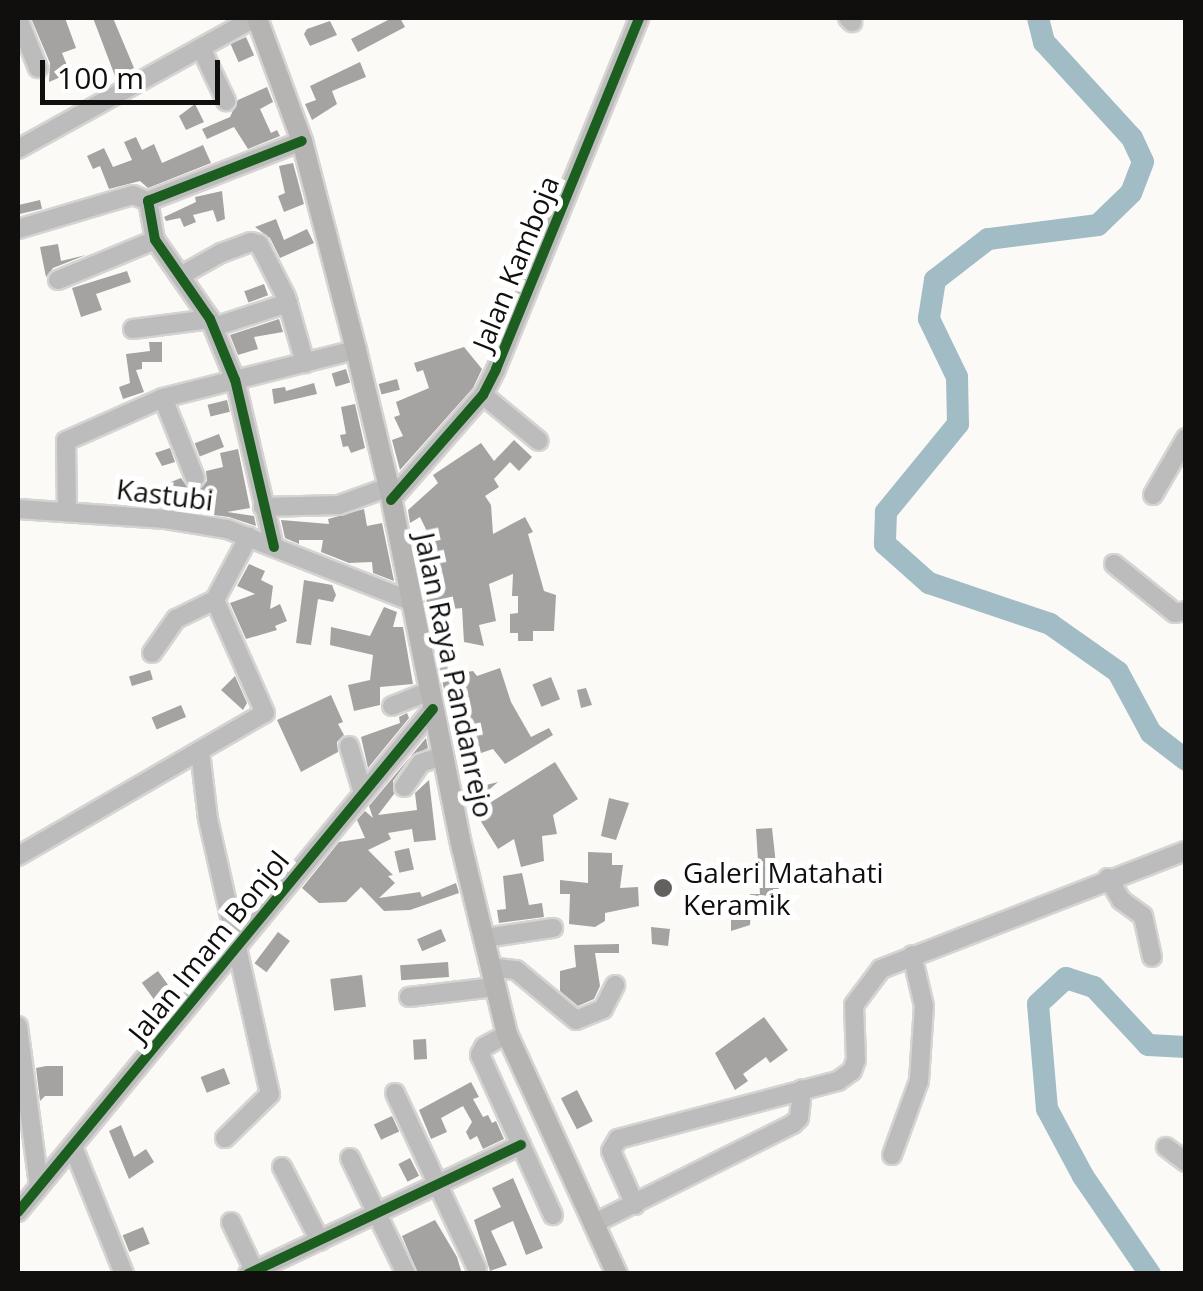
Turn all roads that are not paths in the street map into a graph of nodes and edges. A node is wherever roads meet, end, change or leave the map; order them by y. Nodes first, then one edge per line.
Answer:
1 (18, 18) edge
2 (256, 18) edge
3 (639, 18) edge
4 (201, 48) junction
5 (38, 68) dead end
6 (226, 101) dead end
7 (302, 141) junction
8 (18, 150) edge
9 (148, 201) junction
10 (18, 229) edge
11 (156, 240) junction
12 (180, 276) junction
13 (58, 280) dead end
14 (288, 303) junction
15 (212, 323) junction
16 (133, 330) dead end
17 (356, 350) junction
18 (304, 363) junction
19 (235, 380) junction
20 (482, 394) junction
21 (163, 398) junction
22 (1185, 440) edge
23 (539, 441) dead end
24 (195, 478) dead end
25 (390, 494) junction
26 (1153, 495) dead end
27 (264, 507) junction
28 (18, 509) edge
29 (68, 512) junction
30 (248, 536) junction
31 (274, 547) junction
32 (1114, 564) dead end
33 (215, 600) junction
34 (413, 602) junction
35 (1186, 612) edge
36 (152, 653) dead end
37 (432, 700) junction
38 (392, 706) dead end
39 (349, 746) dead end
40 (200, 752) junction
41 (443, 756) junction
42 (404, 787) dead end
43 (363, 793) junction
44 (1186, 851) edge
45 (18, 856) edge
46 (1108, 878) junction
47 (553, 928) dead end
48 (485, 938) junction
49 (236, 946) junction
50 (912, 954) junction
51 (1152, 957) dead end
52 (492, 977) junction
53 (615, 985) dead end
54 (408, 997) dead end
55 (18, 1026) edge
56 (507, 1034) junction
57 (802, 1089) junction
58 (395, 1094) dead end
59 (225, 1138) dead end
60 (522, 1145) junction
61 (74, 1147) junction
62 (1166, 1147) dead end
63 (892, 1155) dead end
64 (350, 1158) dead end
65 (1186, 1162) edge
66 (282, 1168) dead end
67 (439, 1185) junction
68 (39, 1186) junction
69 (636, 1204) junction
70 (18, 1212) edge
71 (380, 1212) junction
72 (554, 1215) dead end
73 (232, 1222) dead end
74 (593, 1224) junction
75 (320, 1241) junction
76 (477, 1269) dead end
77 (251, 1272) edge
78 (124, 1274) edge
79 (406, 1274) edge
80 (617, 1274) edge

1 - 5 street
2 - 4 street
2 - 7 main road, Jalan Raya Pandanrejo
3 - 20 street, Jalan Kamboja
4 - 6 street
4 - 8 street
7 - 9 street
7 - 17 main road, Jalan Raya Pandanrejo
9 - 10 street
9 - 11 street
11 - 12 street
11 - 13 street
12 - 14 street
12 - 15 street
14 - 15 street
14 - 18 street
15 - 16 street
15 - 19 street
17 - 18 street
17 - 25 main road, Jalan Raya Pandanrejo
18 - 19 street
19 - 21 street
19 - 27 street
20 - 23 street
20 - 25 street, Jalan Kamboja
21 - 24 street
21 - 29 street
22 - 26 street
25 - 27 street
25 - 34 main road, Jalan Raya Pandanrejo
27 - 31 street
28 - 29 street, Kastubi
29 - 30 street, Kastubi
30 - 31 street, Kastubi
30 - 33 street
31 - 34 street, Kastubi
32 - 35 street
33 - 36 street
33 - 40 street
34 - 37 main road, Jalan Raya Pandanrejo
37 - 38 street
37 - 41 main road, Jalan Raya Pandanrejo
37 - 43 street, Jalan Imam Bonjol
39 - 43 street
40 - 45 street
40 - 49 street
41 - 42 street
41 - 48 main road, Jalan Raya Pandanrejo
43 - 49 street, Jalan Imam Bonjol
44 - 46 street
46 - 50 street
46 - 51 street
47 - 48 street
48 - 52 main road, Jalan Raya Pandanrejo
49 - 59 street
49 - 61 street, Jalan Imam Bonjol
50 - 57 street
50 - 63 street
52 - 53 street
52 - 54 street
52 - 56 main road, Jalan Raya Pandanrejo
55 - 68 street
56 - 60 street
56 - 74 main road, Jalan Raya Pandanrejo
57 - 69 street
57 - 69 street
58 - 67 street
60 - 67 street
60 - 72 street
61 - 68 street, Jalan Imam Bonjol
61 - 78 street
62 - 65 street
64 - 71 street
66 - 75 street
67 - 71 street
67 - 76 street
68 - 70 street, Jalan Imam Bonjol
69 - 74 street
71 - 75 street
71 - 79 street
73 - 77 street
74 - 80 main road, Jalan Raya Pandanrejo
75 - 77 street

